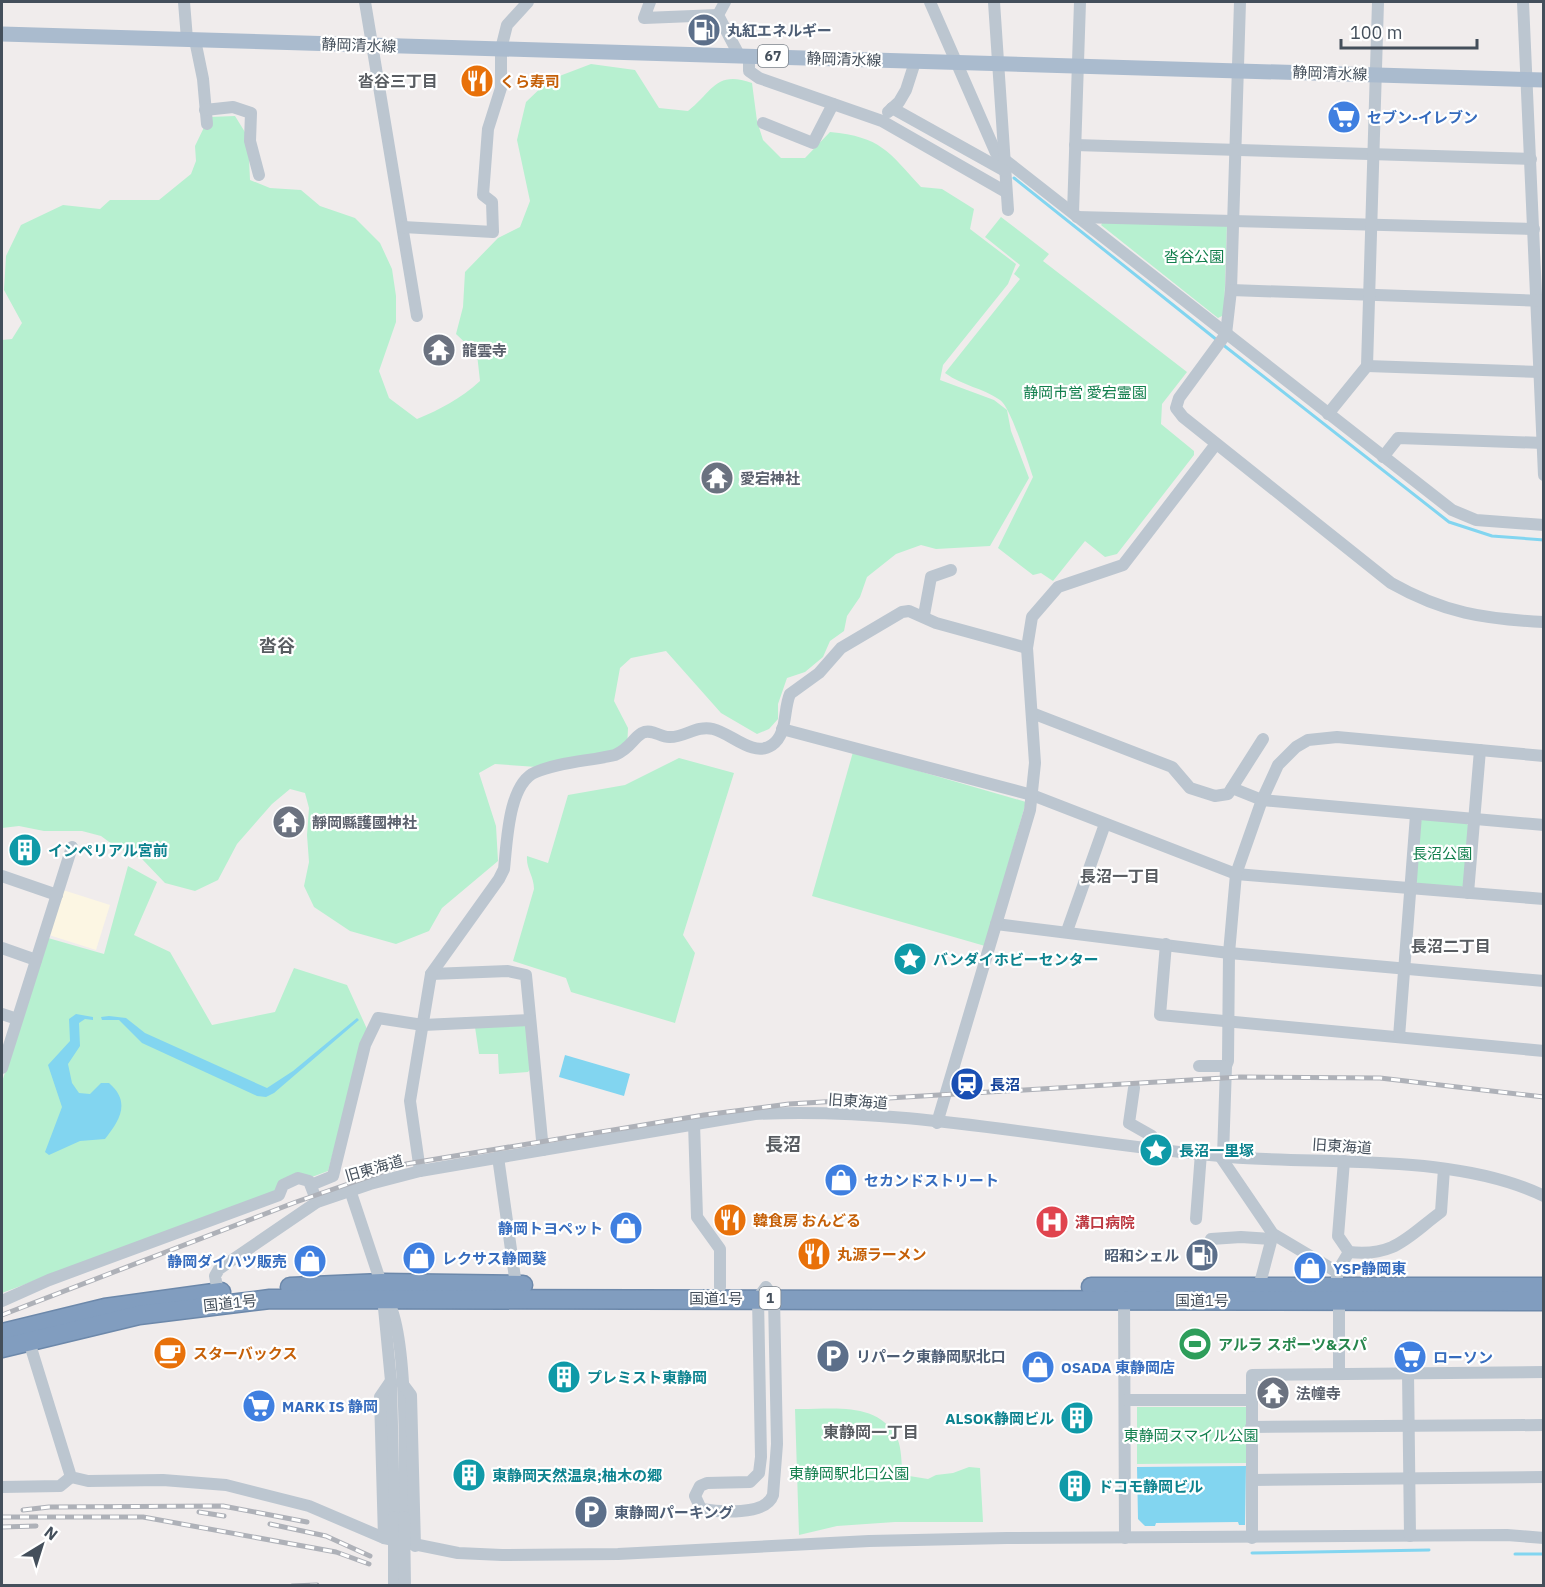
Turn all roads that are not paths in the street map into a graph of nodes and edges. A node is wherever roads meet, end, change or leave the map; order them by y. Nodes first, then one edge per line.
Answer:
1 (184, 2) edge
2 (365, 2) edge
3 (528, 2) edge
4 (650, 2) edge
5 (725, 2) edge
6 (930, 2) edge
7 (994, 2) edge
8 (1080, 2) edge
9 (1240, 2) edge
10 (1378, 2) edge
11 (1523, 2) edge
12 (718, 15) junction
13 (2, 34) edge
14 (191, 40) junction
15 (373, 45) junction
16 (501, 49) junction
17 (744, 55) junction
18 (957, 61) junction
19 (915, 62) junction
20 (998, 62) junction
21 (1080, 64) junction
22 (1238, 69) junction
23 (1375, 74) junction
24 (1536, 80) edge
25 (833, 104) junction
26 (892, 108) junction
27 (206, 110) junction
28 (882, 121) junction
29 (763, 123) dead end
30 (207, 124) dead end
31 (1075, 145) junction
32 (1234, 150) junction
33 (1373, 154) junction
34 (1531, 159) junction
35 (1004, 165) junction
36 (259, 175) dead end
37 (1006, 192) junction
38 (1008, 210) dead end
39 (1075, 215) junction
40 (1232, 221) junction
41 (1371, 225) junction
42 (403, 226) junction
43 (1534, 229) junction
44 (1231, 290) junction
45 (1369, 294) junction
46 (1540, 301) edge
47 (417, 316) dead end
48 (1222, 340) junction
49 (1367, 366) junction
50 (1541, 372) junction
51 (1328, 414) junction
52 (1543, 443) edge
53 (1216, 444) junction
54 (1383, 457) junction
55 (1544, 475) edge
56 (1544, 525) edge
57 (951, 570) dead end
58 (924, 615) junction
59 (1544, 622) edge
60 (1027, 648) junction
61 (1032, 713) junction
62 (782, 729) junction
63 (1263, 739) dead end
64 (1480, 750) junction
65 (1544, 756) edge
66 (1232, 788) junction
67 (1032, 795) junction
68 (1262, 800) junction
69 (1416, 815) junction
70 (1476, 818) junction
71 (1105, 824) junction
72 (1544, 825) edge
73 (72, 847) dead end
74 (1236, 874) junction
75 (2, 876) edge
76 (1412, 888) junction
77 (1468, 893) junction
78 (57, 895) junction
79 (1544, 899) edge
80 (996, 924) junction
81 (1067, 931) junction
82 (1166, 944) junction
83 (2, 948) edge
84 (1229, 953) junction
85 (36, 960) junction
86 (1404, 969) junction
87 (431, 974) junction
88 (1544, 981) edge
89 (2, 1014) edge
90 (17, 1019) junction
91 (530, 1020) junction
92 (1229, 1022) junction
93 (423, 1025) junction
94 (1399, 1037) junction
95 (1544, 1051) edge
96 (1199, 1066) dead end
97 (1226, 1066) junction
98 (2, 1068) edge
99 (1134, 1088) dead end
100 (694, 1123) junction
101 (937, 1123) junction
102 (1153, 1148) junction
103 (543, 1150) junction
104 (1201, 1153) junction
105 (1221, 1156) junction
106 (498, 1157) junction
107 (1344, 1161) junction
108 (1444, 1169) junction
109 (420, 1171) junction
110 (311, 1185) junction
111 (350, 1190) junction
112 (1544, 1196) edge
113 (317, 1203) junction
114 (1196, 1219) dead end
115 (1272, 1236) junction
116 (1211, 1239) dead end
117 (1349, 1252) junction
118 (516, 1285) junction
119 (720, 1287) junction
120 (1259, 1287) junction
121 (1338, 1287) junction
122 (1544, 1287) edge
123 (384, 1291) junction
124 (218, 1292) junction
125 (1124, 1293) junction
126 (766, 1294) junction
127 (1544, 1300) edge
128 (2, 1301) edge
129 (2, 1333) edge
130 (27, 1334) junction
131 (2, 1348) edge
132 (1408, 1372) junction
133 (1544, 1372) edge
134 (1339, 1373) junction
135 (396, 1382) junction
136 (1125, 1400) junction
137 (1252, 1400) junction
138 (1544, 1425) edge
139 (1409, 1426) junction
140 (1251, 1427) junction
141 (71, 1477) junction
142 (1544, 1477) edge
143 (755, 1478) junction
144 (1409, 1478) junction
145 (1252, 1480) junction
146 (2, 1487) edge
147 (773, 1496) junction
148 (399, 1517) junction
149 (1410, 1536) junction
150 (384, 1538) junction
151 (1125, 1538) junction
152 (1252, 1538) junction
153 (1544, 1538) edge
154 (415, 1546) junction
155 (394, 1586) edge
156 (405, 1586) edge

1 - 14 street
2 - 15 street
3 - 16 street
4 - 12 street
5 - 12 street
6 - 18 street
7 - 20 street
8 - 21 street
9 - 22 street
10 - 23 street
11 - 24 street
12 - 17 street
13 - 14 main road, 静岡清水線 / 67
14 - 15 main road, 静岡清水線 / 67
14 - 27 street
15 - 16 main road, 静岡清水線 / 67
15 - 42 street
16 - 17 main road, 静岡清水線 / 67
16 - 42 street
17 - 19 main road, 静岡清水線 / 67
17 - 25 street
18 - 19 main road, 静岡清水線 / 67
18 - 20 main road, 静岡清水線 / 67
18 - 35 street
19 - 26 street
20 - 21 main road, 静岡清水線 / 67
20 - 35 street
21 - 22 main road, 静岡清水線 / 67
21 - 31 street
22 - 23 main road, 静岡清水線 / 67
22 - 32 street
23 - 24 main road, 静岡清水線 / 67
23 - 33 street
24 - 34 street
25 - 28 street
25 - 29 street
26 - 28 street
26 - 35 street
27 - 30 street
27 - 36 street
28 - 37 street
31 - 32 street
31 - 39 street
32 - 33 street
32 - 40 street
33 - 34 street
33 - 41 street
34 - 43 street
35 - 37 street
35 - 39 street
37 - 38 street
39 - 40 street
39 - 48 street
40 - 41 street
40 - 44 street
41 - 43 street
41 - 45 street
42 - 47 street
43 - 46 street
44 - 45 street
44 - 48 street
45 - 46 street
45 - 49 street
46 - 50 street
48 - 51 street
48 - 53 street
49 - 50 street
49 - 51 street
50 - 52 street
51 - 54 street
52 - 54 street
52 - 55 street
53 - 59 street
53 - 60 street
54 - 56 street
57 - 58 street
58 - 60 street
58 - 62 street
60 - 61 street
61 - 66 street
61 - 67 street
62 - 67 street
62 - 87 street
63 - 66 street
64 - 65 street
64 - 68 street
64 - 70 street
66 - 68 street
67 - 71 street
67 - 80 street
68 - 69 street
68 - 74 street
69 - 70 street
69 - 76 street
70 - 72 street
70 - 77 street
71 - 74 street
71 - 81 street
73 - 78 street
74 - 76 street
74 - 84 street
75 - 78 street
76 - 77 street
76 - 86 street
77 - 79 street
78 - 85 street
80 - 81 street
80 - 101 street
81 - 82 street
82 - 84 street
82 - 92 street
83 - 85 street
84 - 86 street
84 - 92 street
85 - 90 street
86 - 88 street
86 - 94 street
87 - 91 street
87 - 93 street
89 - 90 street
90 - 98 street
91 - 93 street
91 - 103 street
92 - 94 street
92 - 97 street
93 - 109 street
93 - 110 street
94 - 95 street
96 - 97 street
97 - 105 street
99 - 102 street
100 - 101 street, 旧東海道
100 - 103 street, 旧東海道
100 - 119 street
101 - 102 street, 旧東海道
102 - 104 street, 旧東海道
103 - 106 street, 旧東海道
104 - 105 street, 旧東海道
104 - 114 street
105 - 107 street, 旧東海道
105 - 115 street
106 - 109 street, 旧東海道
106 - 118 street
107 - 108 street, 旧東海道
107 - 117 street
108 - 112 street, 旧東海道
108 - 117 street
109 - 111 street, 旧東海道
110 - 113 street
110 - 128 street
111 - 113 street, 旧東海道
111 - 123 street
113 - 124 street, 旧東海道
115 - 116 street
115 - 120 street
115 - 121 street
117 - 121 street
118 - 119 highway, 国道1号 / 1
118 - 123 highway, 国道1号 / 1
119 - 126 highway, 国道1号 / 1
120 - 121 highway, 国道1号 / 1
120 - 125 highway, 国道1号 / 1
121 - 122 highway, 国道1号 / 1
121 - 125 highway, 国道1号 / 1
121 - 127 highway, 国道1号 / 1
121 - 134 street
123 - 124 highway, 国道1号 / 1
123 - 126 highway, 国道1号 / 1
123 - 130 highway, 国道1号 / 1
123 - 135 street
124 - 130 highway, 国道1号 / 1
125 - 126 highway, 国道1号 / 1
125 - 136 street
126 - 143 street
126 - 147 street
129 - 130 highway, 国道1号 / 1
130 - 131 highway, 国道1号 / 1
130 - 141 street
132 - 133 street
132 - 134 street
132 - 139 street
134 - 137 street
135 - 148 street
135 - 150 street
135 - 154 street
136 - 137 street
136 - 151 street
137 - 140 street
138 - 139 street
139 - 140 street
139 - 144 street
140 - 145 street
141 - 146 street
141 - 150 street
142 - 144 street
143 - 147 street
143 - 147 street
144 - 145 street
144 - 149 street
145 - 152 street
148 - 155 street, bridge
148 - 156 street, bridge
149 - 152 street
149 - 153 street
150 - 154 street
151 - 152 street
151 - 154 street

